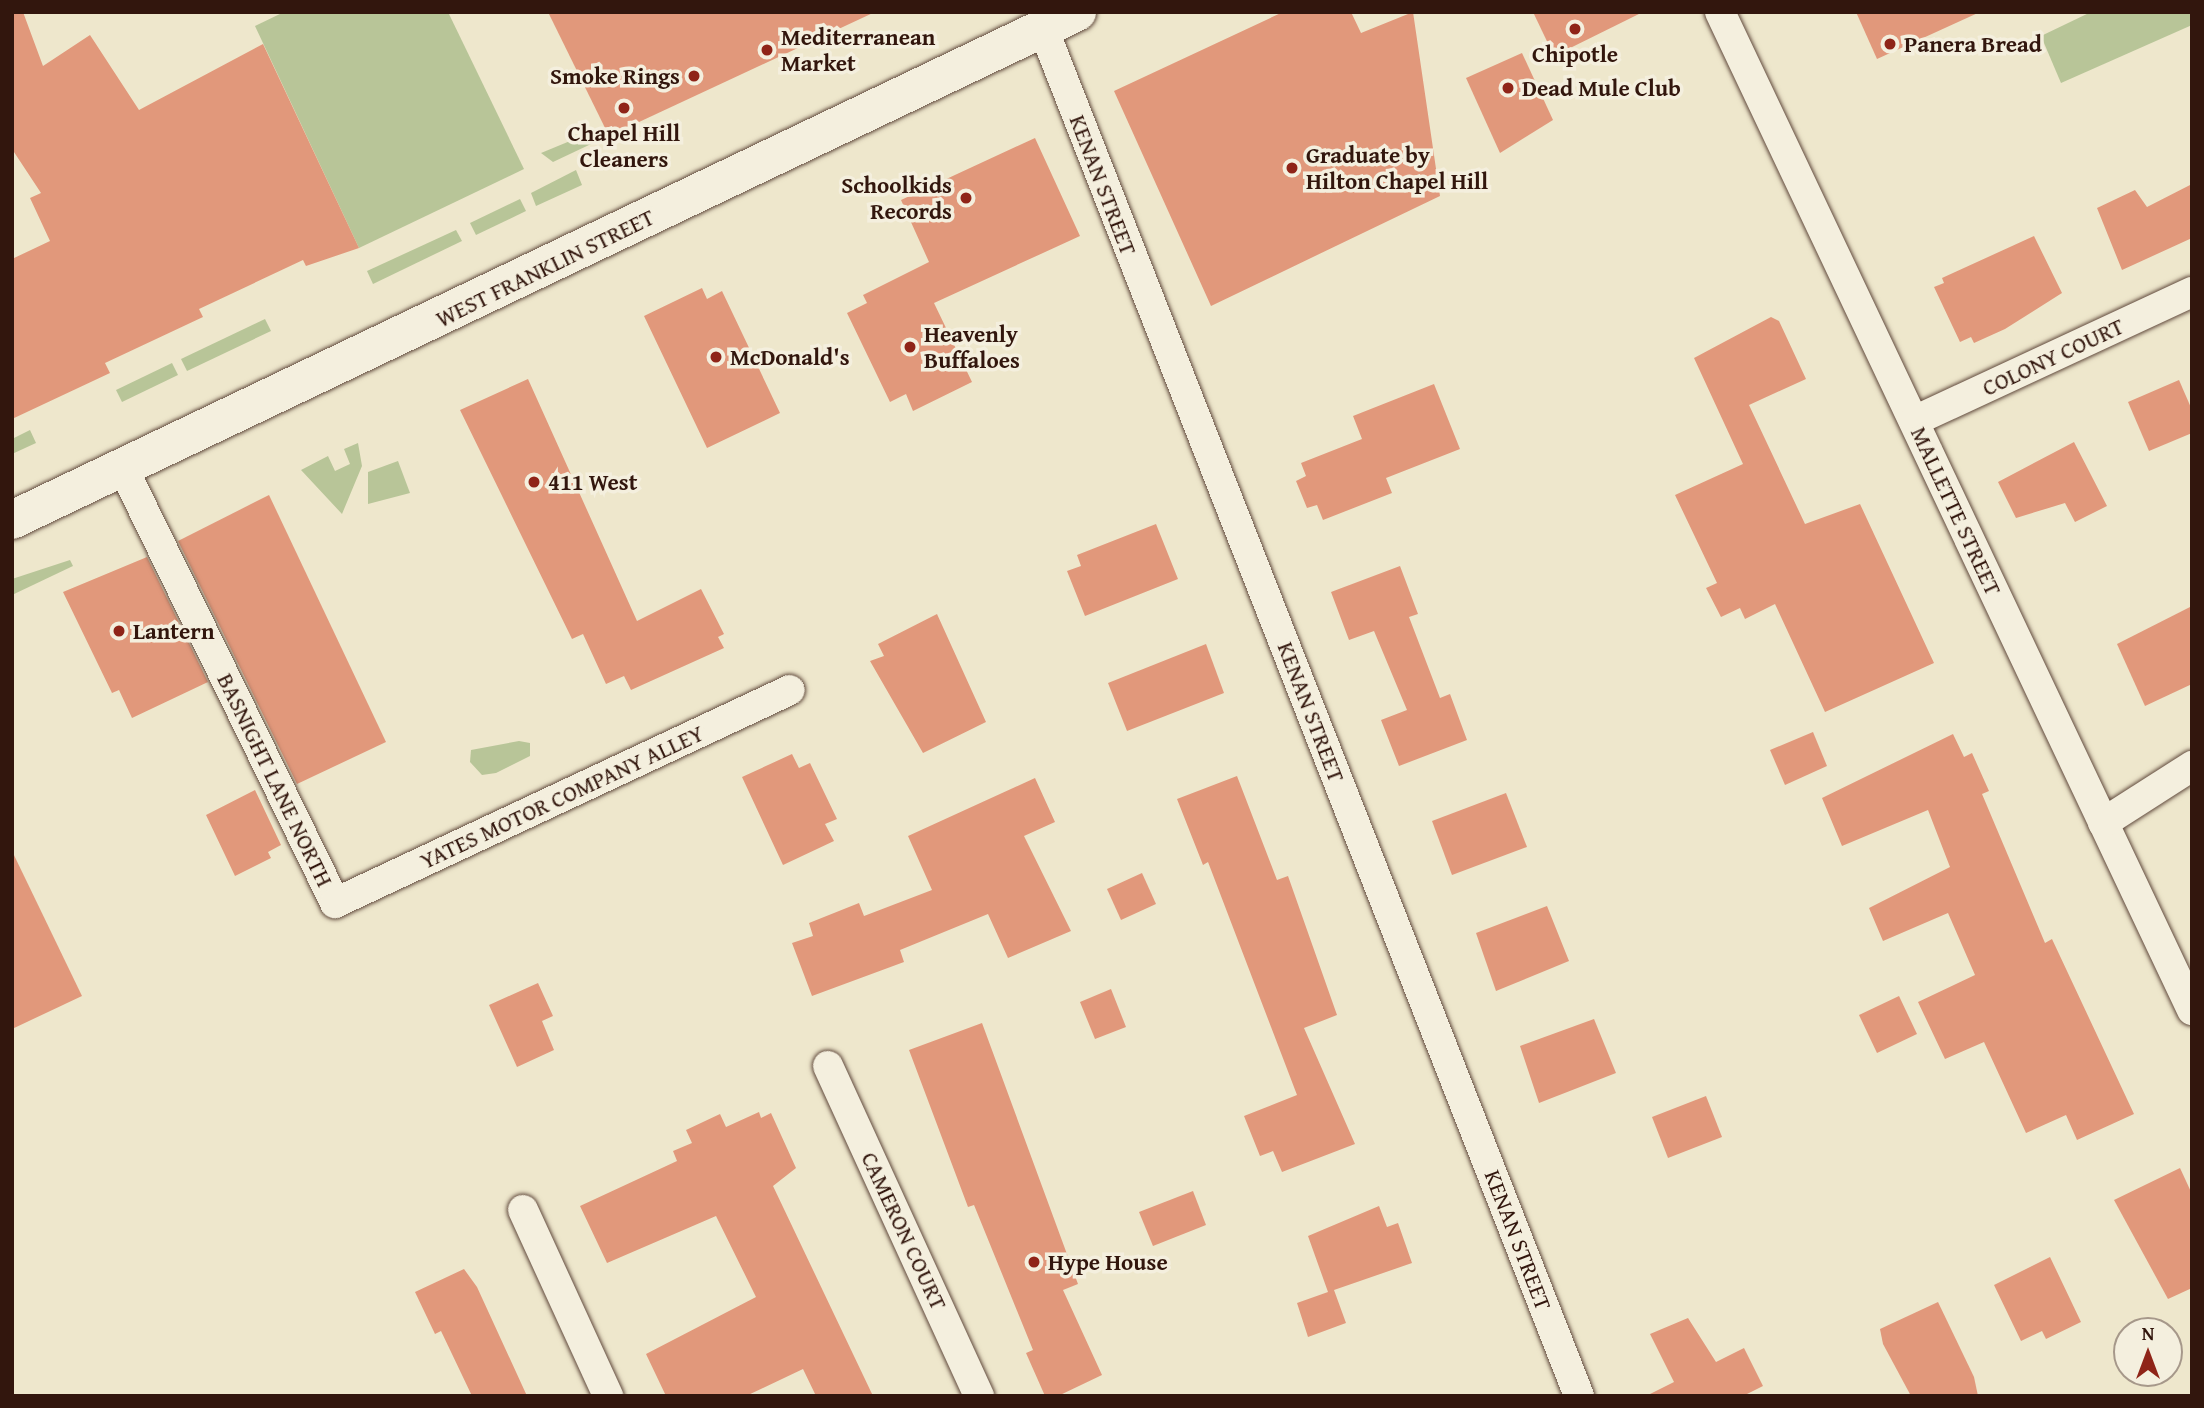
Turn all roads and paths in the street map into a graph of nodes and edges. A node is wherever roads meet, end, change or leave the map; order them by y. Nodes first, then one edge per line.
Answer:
1 (1077, 12) edge
2 (1720, 12) edge
3 (1043, 28) junction
4 (2192, 292) edge
5 (1914, 421) junction
6 (123, 468) junction
7 (12, 520) edge
8 (790, 690) dead end
9 (2192, 766) edge
10 (2103, 823) junction
11 (335, 903) joint
12 (2192, 1010) edge
13 (828, 1066) dead end
14 (523, 1210) dead end
15 (608, 1396) edge
16 (979, 1396) edge
17 (1580, 1396) edge

1 - 3 main road, WEST FRANKLIN STREET
2 - 5 street, MALLETTE STREET
3 - 6 main road, WEST FRANKLIN STREET
3 - 17 street, KENAN STREET
4 - 5 street, COLONY COURT
5 - 10 street, MALLETTE STREET
6 - 7 main road, WEST FRANKLIN STREET
6 - 11 street, BASNIGHT LANE NORTH
8 - 11 street, YATES MOTOR COMPANY ALLEY
9 - 10 street
10 - 12 street, MALLETTE STREET
13 - 16 street, CAMERON COURT
14 - 15 street

